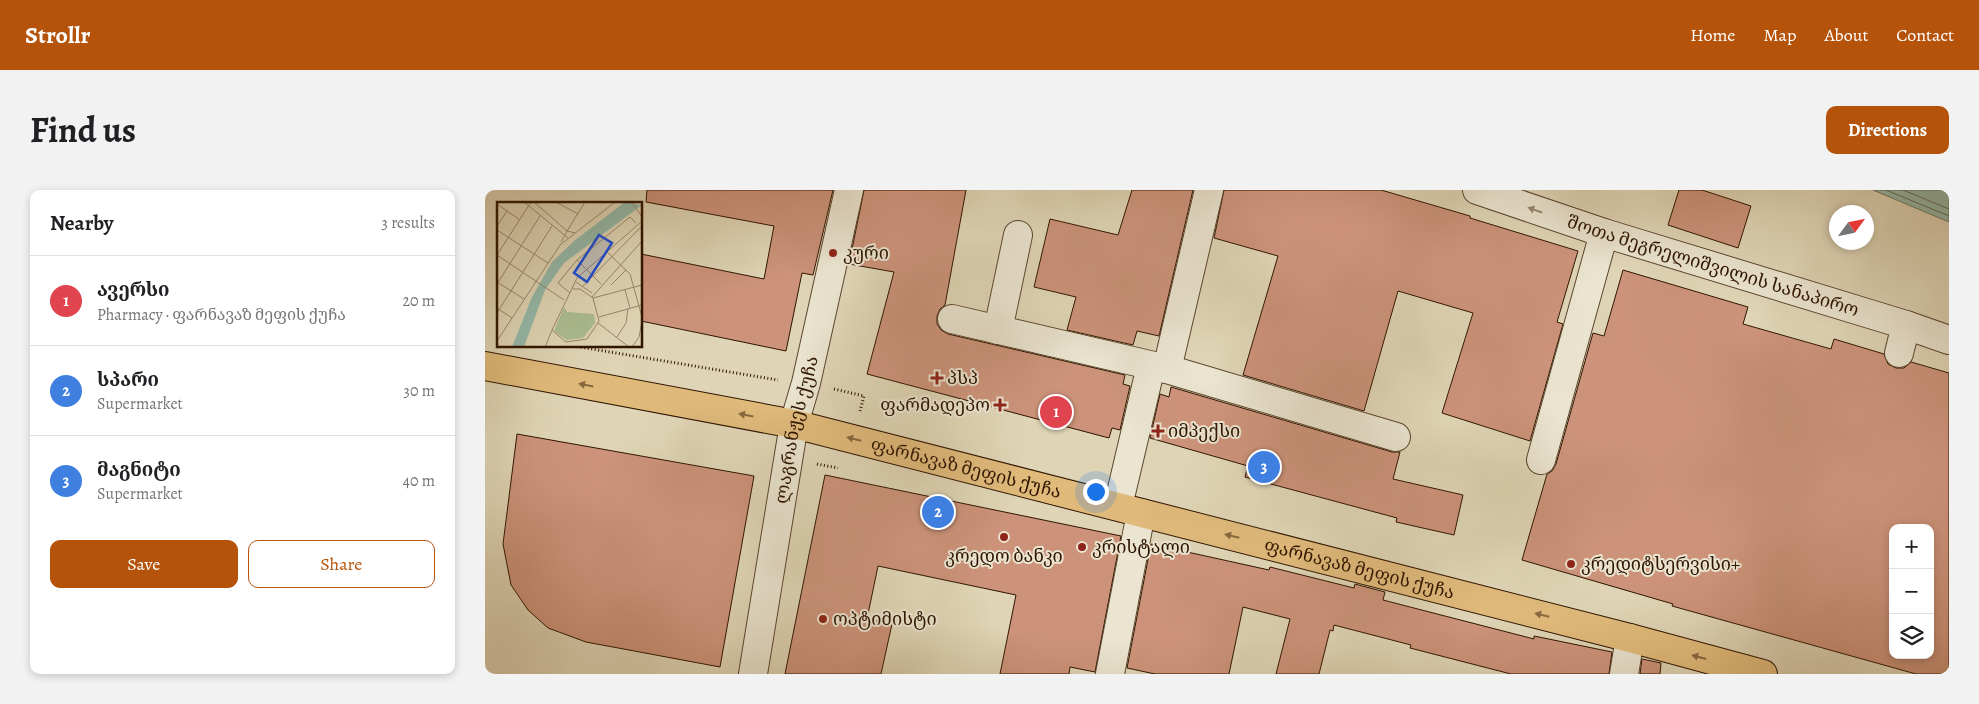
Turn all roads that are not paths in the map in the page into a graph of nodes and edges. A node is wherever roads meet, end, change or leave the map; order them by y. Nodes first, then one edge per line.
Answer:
1 (849, 190) edge
2 (1209, 190) edge
3 (1477, 190) edge
4 (1605, 233) junction
5 (1018, 235) dead end
6 (952, 319) dead end
7 (1906, 325) junction
8 (998, 330) junction
9 (1949, 340) edge
10 (1899, 353) dead end
11 (485, 366) edge
12 (1159, 368) junction
13 (794, 424) junction
14 (1395, 437) dead end
15 (1541, 460) dead end
16 (1130, 510) junction
17 (1630, 638) junction
18 (753, 674) edge
19 (1110, 674) edge
20 (1623, 674) edge
21 (1763, 674) edge

1 - 13 street, ლაგრანჟეს ქუჩა
2 - 12 street
4 -> 3 street, შოთა მეგრელიშვილის სანაპირო
4 - 7 street, შოთა მეგრელიშვილის სანაპირო
4 - 15 street
5 - 8 street
6 - 8 street
7 - 9 street, შოთა მეგრელიშვილის სანაპირო
7 - 10 street
8 - 12 street
13 -> 11 main road, ფარნავაზ მეფის ქუჩა
12 - 14 street
12 - 16 street
16 -> 13 main road, ფარნავაზ მეფის ქუჩა
13 - 18 street, ლაგრანჟეს ქუჩა
17 -> 16 main road, ფარნავაზ მეფის ქუჩა
16 - 19 street
17 - 20 street
21 -> 17 main road, ფარნავაზ მეფის ქუჩა

